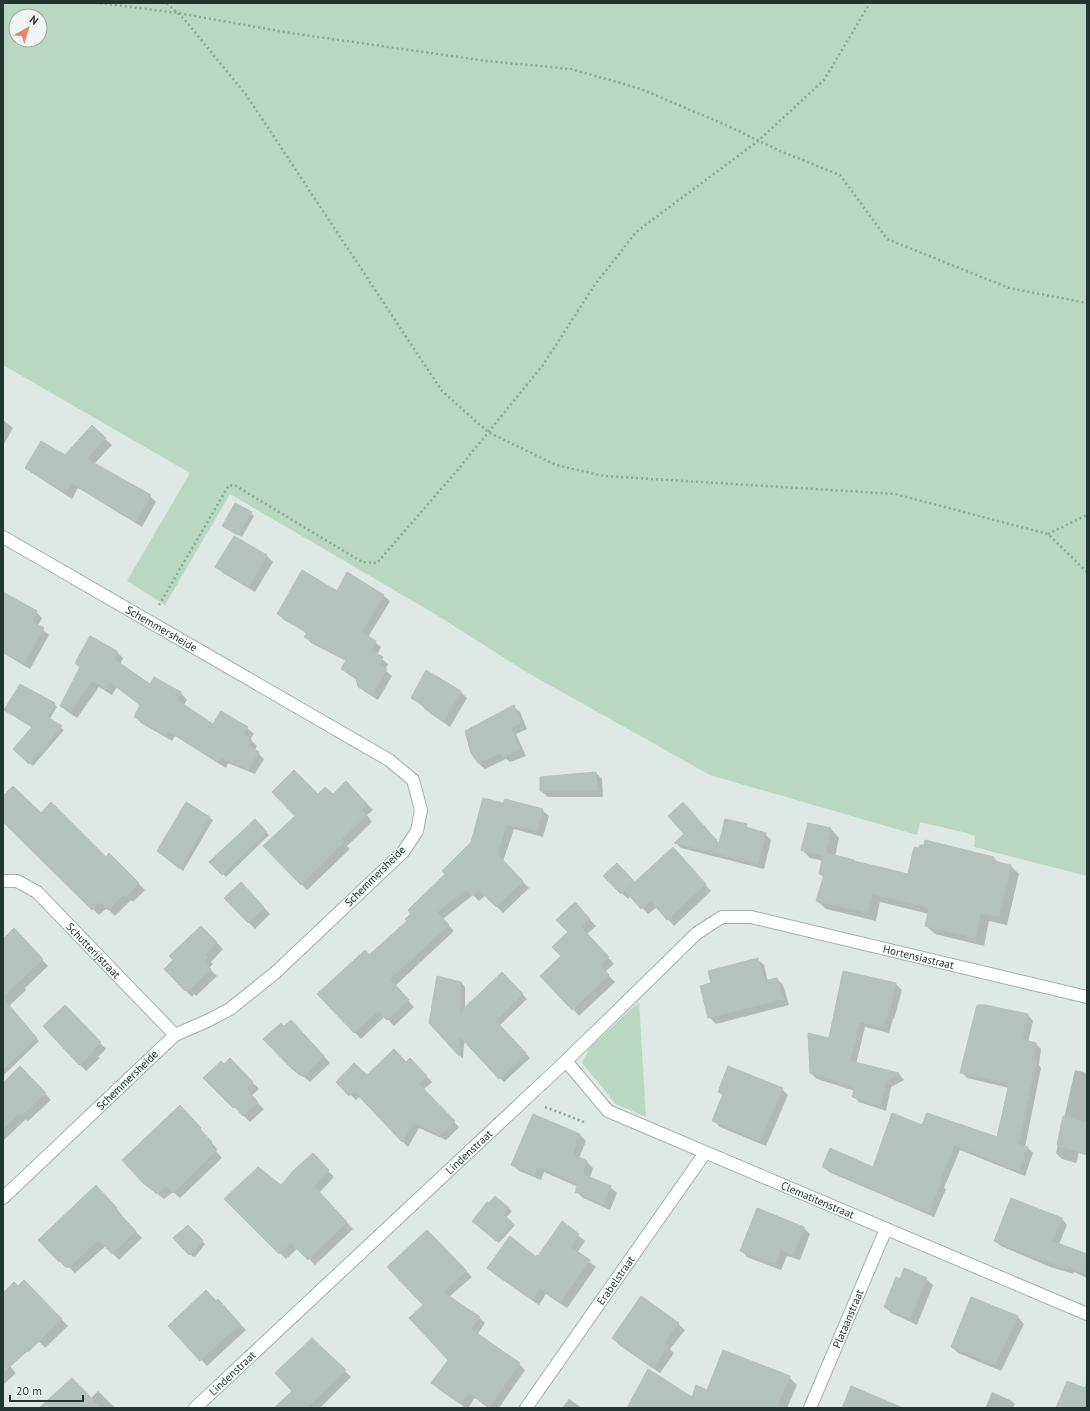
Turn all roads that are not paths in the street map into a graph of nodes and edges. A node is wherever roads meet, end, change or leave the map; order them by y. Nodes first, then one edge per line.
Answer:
1 (3, 537) edge
2 (3, 881) edge
3 (751, 916) joint
4 (1087, 997) edge
5 (175, 1035) junction
6 (566, 1061) junction
7 (705, 1153) junction
8 (3, 1198) edge
9 (886, 1229) junction
10 (1087, 1314) edge
11 (195, 1408) edge
12 (526, 1408) edge
13 (810, 1408) edge

1 - 5 street, Schemmersheide
2 - 5 street, Schutterijstraat
3 - 4 street, Hortensiastraat
3 - 6 street, Lindenstraat
5 - 8 street, Schemmersheide
6 - 7 street, Clematitenstraat
6 - 11 street, Lindenstraat
7 - 9 street, Clematitenstraat
7 - 12 street, Erabelstraat
9 - 10 street, Clematitenstraat
9 - 13 street, Plataanstraat

